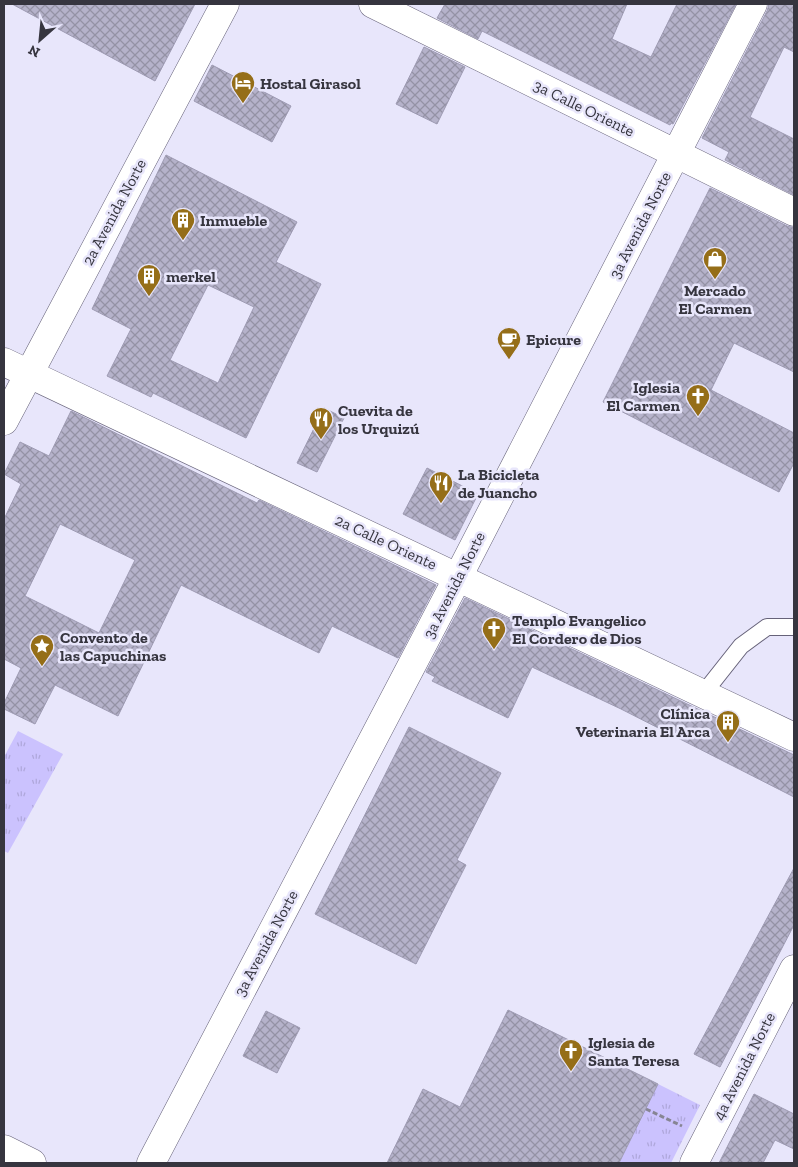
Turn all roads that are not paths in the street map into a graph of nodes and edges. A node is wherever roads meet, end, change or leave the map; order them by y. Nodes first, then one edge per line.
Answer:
1 (225, 4) edge
2 (373, 4) edge
3 (753, 4) edge
4 (677, 153) junction
5 (794, 212) edge
6 (4, 362) edge
7 (28, 374) junction
8 (4, 421) edge
9 (458, 577) junction
10 (794, 627) edge
11 (703, 694) junction
12 (794, 738) edge
13 (794, 969) edge
14 (4, 1149) edge
15 (32, 1163) edge
16 (151, 1163) edge
17 (694, 1163) edge

1 - 7 street, 2a Avenida Norte
2 - 4 street, 3a Calle Oriente
3 - 4 street, 3a Avenida Norte
4 - 5 street, 3a Calle Oriente
4 - 9 street, 3a Avenida Norte
6 - 7 street, 2a Calle Oriente
7 - 8 street, 2a Avenida Norte
7 - 9 street, 2a Calle Oriente
9 - 11 street, 2a Calle Oriente
9 - 16 street, 3a Avenida Norte
10 - 11 lane
11 - 12 street, 2a Calle Oriente
13 - 17 street, 4a Avenida Norte
14 - 15 street

